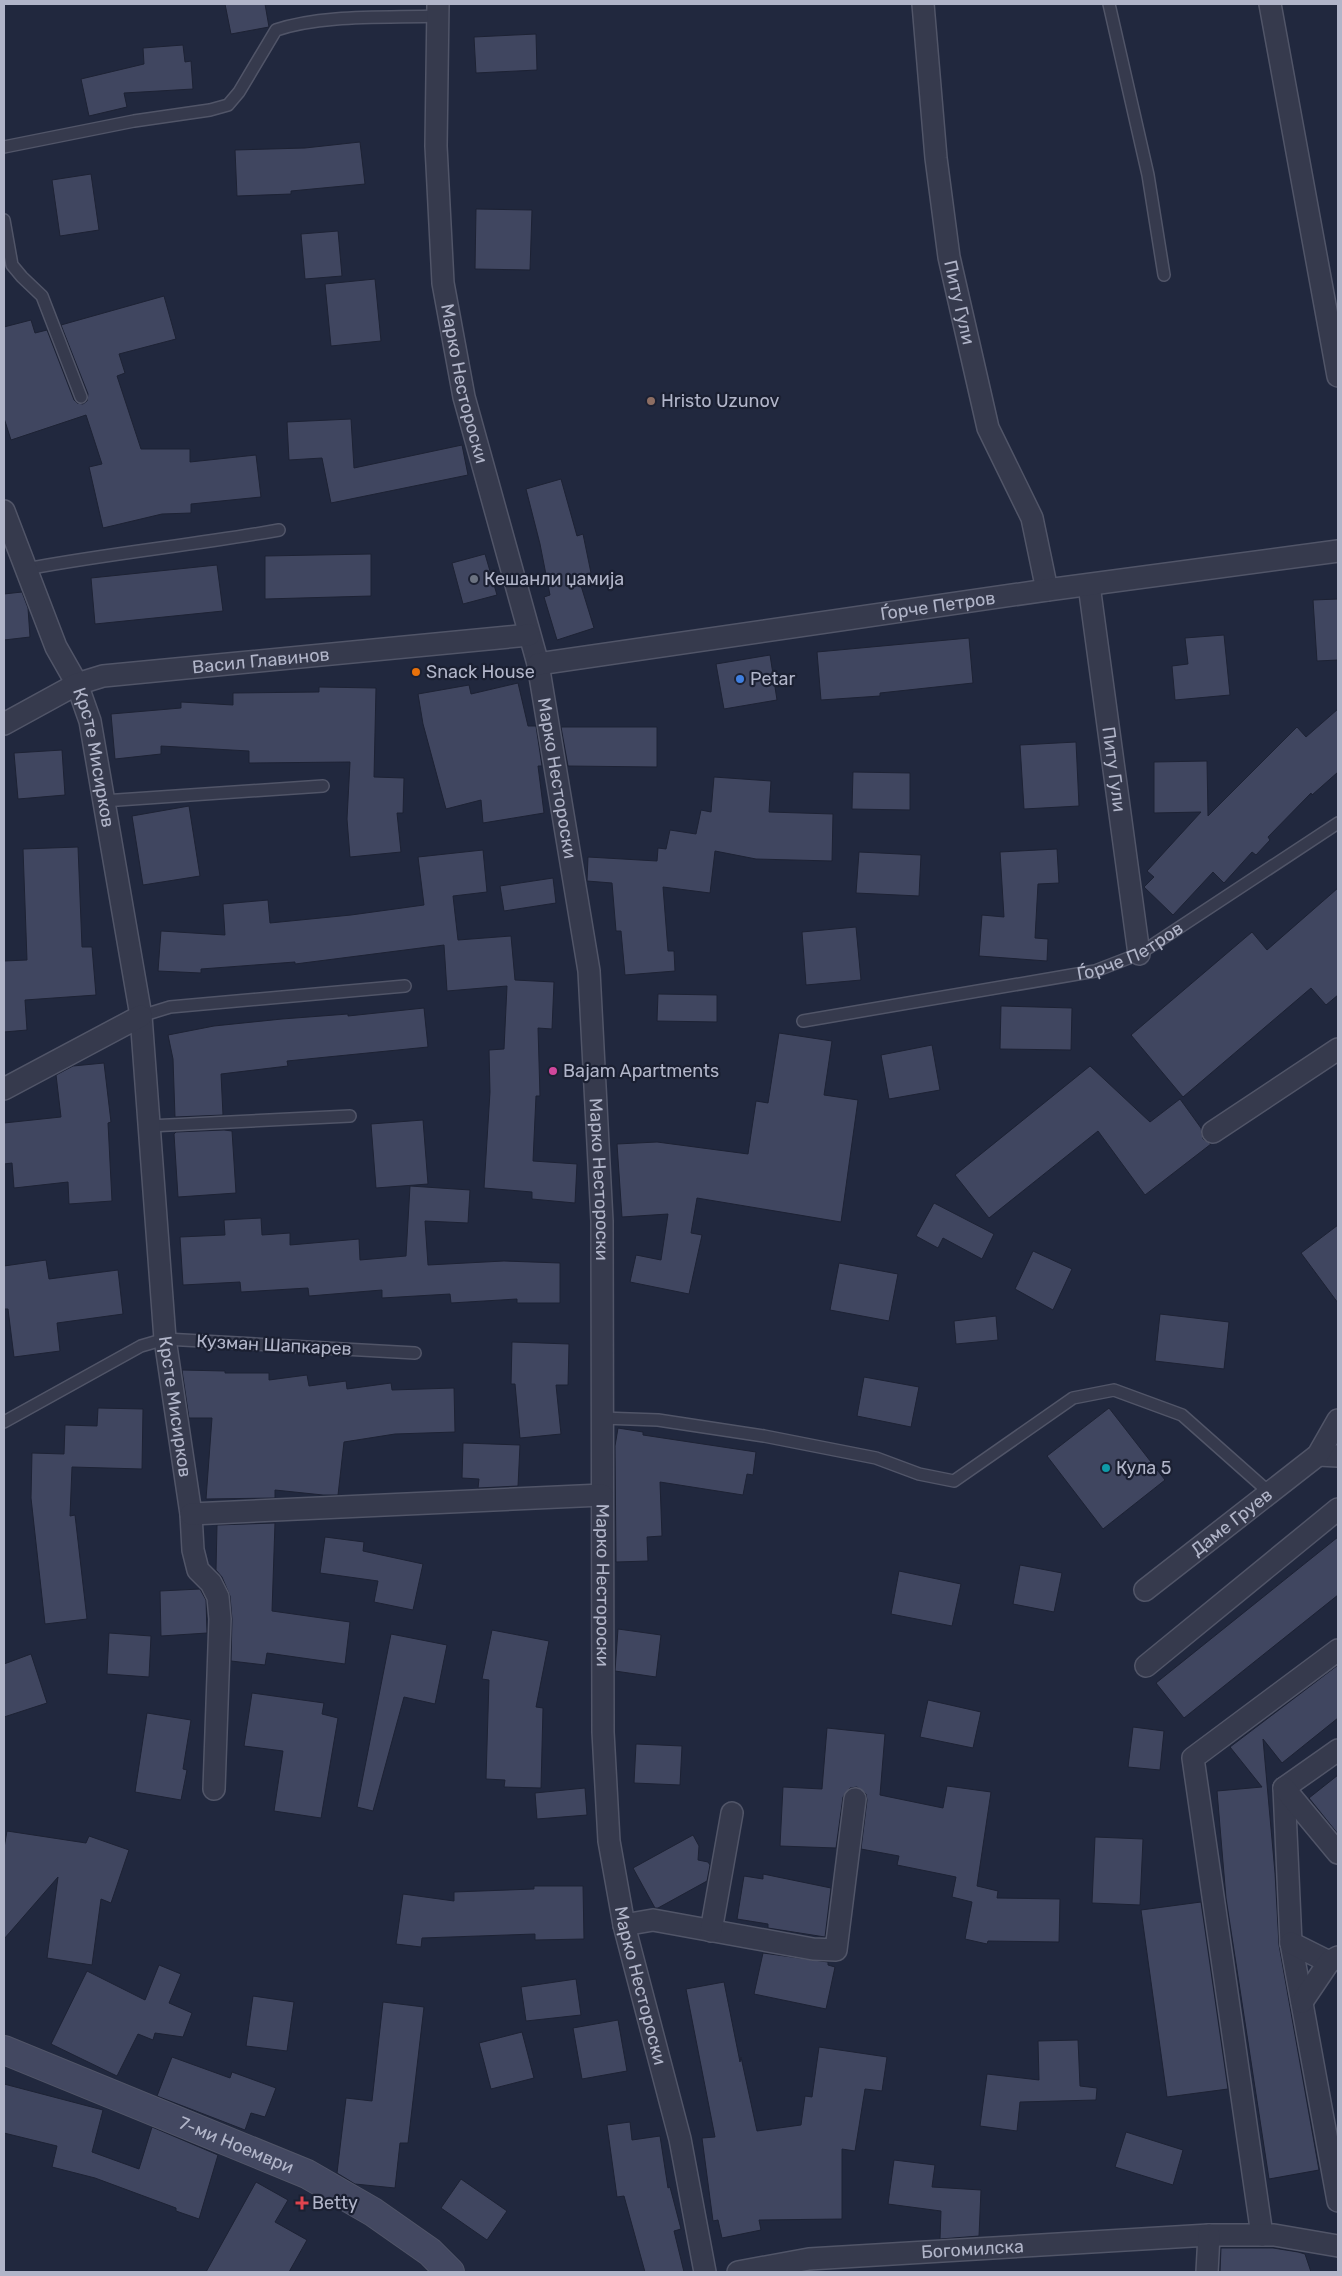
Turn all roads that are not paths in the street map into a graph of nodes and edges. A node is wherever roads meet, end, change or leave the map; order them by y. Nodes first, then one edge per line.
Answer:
1 (923, 4) edge
2 (1109, 4) edge
3 (1270, 4) edge
4 (438, 10) edge
5 (4, 146) edge
6 (4, 220) edge
7 (1164, 275) dead end
8 (1338, 376) edge
9 (81, 397) dead end
10 (4, 511) edge
11 (279, 530) dead end
12 (1338, 551) edge
13 (26, 569) junction
14 (1089, 585) junction
15 (1047, 590) junction
16 (530, 635) junction
17 (538, 664) junction
18 (76, 684) junction
19 (4, 724) edge
20 (323, 786) dead end
21 (103, 801) junction
22 (1338, 823) edge
23 (1139, 954) junction
24 (404, 986) dead end
25 (141, 1016) junction
26 (803, 1021) dead end
27 (1338, 1049) edge
28 (4, 1089) edge
29 (350, 1116) dead end
30 (149, 1126) junction
31 (1213, 1132) dead end
32 (165, 1339) junction
33 (415, 1353) dead end
34 (602, 1418) junction
35 (1338, 1420) edge
36 (4, 1422) edge
37 (1328, 1456) edge
38 (1270, 1493) junction
39 (602, 1495) junction
40 (1338, 1508) edge
41 (191, 1514) junction
42 (1145, 1590) dead end
43 (1338, 1650) edge
44 (1146, 1666) dead end
45 (1338, 1750) edge
46 (1284, 1788) junction
47 (214, 1789) dead end
48 (855, 1799) dead end
49 (732, 1813) dead end
50 (1338, 1853) edge
51 (624, 1924) junction
52 (711, 1931) junction
53 (1291, 1943) junction
54 (1334, 1959) edge
55 (1302, 2002) junction
56 (4, 2050) edge
57 (1338, 2201) edge
58 (1209, 2235) junction
59 (1262, 2235) junction
60 (1338, 2246) edge
61 (450, 2272) edge
62 (705, 2272) edge
63 (738, 2272) edge
64 (1207, 2272) edge

1 - 15 street, Питу Гули
2 - 7 lane
3 - 8 street
4 - 5 lane
4 - 16 street, Марко Нестороски
6 - 9 lane
10 - 13 street, Крсте Мисирков
11 - 13 lane
12 - 14 street, Ѓорче Петров
13 - 18 street, Крсте Мисирков
14 - 15 street, Ѓорче Петров
14 - 23 street, Питу Гули
15 - 17 street, Ѓорче Петров
16 - 17 street, Марко Нестороски
16 - 18 street, Васил Главинов
17 - 34 street, Марко Нестороски
18 - 19 street, Васил Главинов
18 - 21 street, Крсте Мисирков
20 - 21 lane
21 - 25 street, Крсте Мисирков
22 - 23 lane, Ѓорче Петров
23 - 26 lane, Ѓорче Петров
24 - 25 lane
25 - 28 street
25 - 30 street, Крсте Мисирков
27 - 31 street
29 - 30 lane
30 - 32 street, Крсте Мисирков
32 - 33 lane, Кузман Шапкарев
32 - 36 lane, Кузман Шапкарев
32 - 41 street, Крсте Мисирков
34 - 38 lane
34 - 39 street, Марко Нестороски
35 - 37 street, Даме Груев
37 - 38 street, Даме Груев
38 - 42 street, Даме Груев
39 - 41 street
39 - 51 street, Марко Нестороски
40 - 44 street
41 - 47 street, Крсте Мисирков
43 - 59 street
45 - 46 street
46 - 50 street
46 - 53 street
48 - 52 street
49 - 52 street
51 - 52 street
51 - 62 street, Марко Нестороски
53 - 54 street
53 - 55 street
54 - 55 street
55 - 57 street
56 - 61 street, 7-ми Ноември
58 - 59 street, Богомилска
58 - 63 street, Богомилска
58 - 64 street
59 - 60 street, Богомилска

